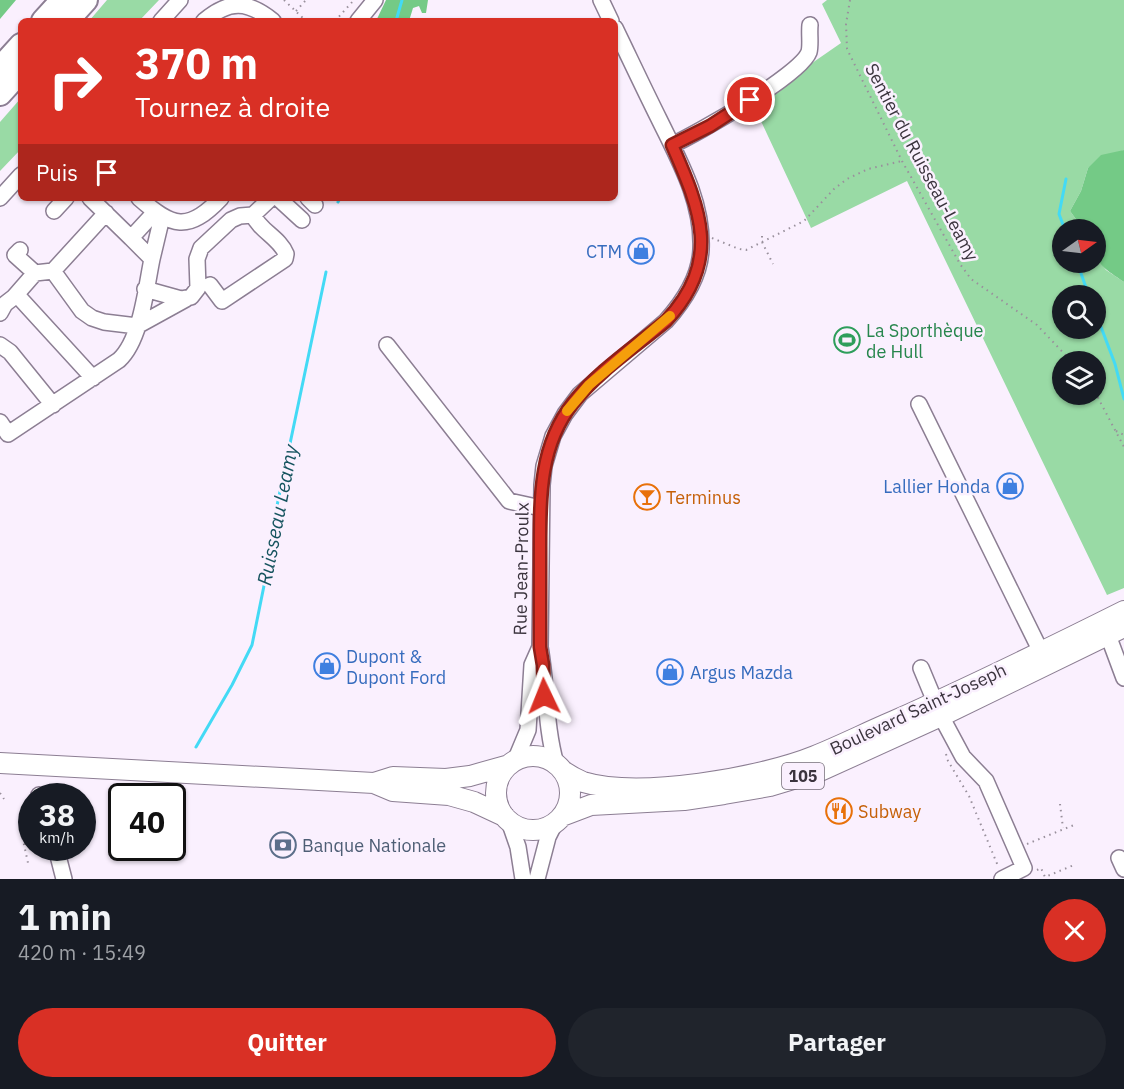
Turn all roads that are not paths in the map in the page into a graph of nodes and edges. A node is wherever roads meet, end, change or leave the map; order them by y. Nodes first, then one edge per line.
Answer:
1 (62, 0) edge
2 (86, 0) edge
3 (180, 0) edge
4 (375, 0) edge
5 (601, 0) edge
6 (46, 18) edge
7 (70, 18) edge
8 (164, 18) edge
9 (207, 18) edge
10 (269, 18) edge
11 (360, 18) edge
12 (610, 18) edge
13 (810, 25) dead end
14 (618, 34) edge
15 (18, 48) edge
16 (0, 68) edge
17 (18, 74) edge
18 (0, 94) edge
19 (672, 145) junction
20 (18, 178) edge
21 (0, 198) edge
22 (63, 201) edge
23 (93, 201) edge
24 (143, 201) edge
25 (218, 201) edge
26 (222, 201) edge
27 (268, 201) edge
28 (281, 201) edge
29 (54, 211) dead end
30 (106, 213) junction
31 (159, 215) junction
32 (253, 215) junction
33 (236, 218) junction
34 (192, 220) junction
35 (302, 220) dead end
36 (132, 238) junction
37 (210, 240) junction
38 (20, 250) dead end
39 (152, 259) junction
40 (53, 271) junction
41 (35, 273) junction
42 (208, 284) junction
43 (146, 289) junction
44 (17, 295) junction
45 (186, 299) junction
46 (0, 313) edge
47 (137, 326) junction
48 (0, 345) edge
49 (387, 345) dead end
50 (93, 378) junction
51 (53, 405) junction
52 (919, 405) dead end
53 (3, 432) edge
54 (541, 508) junction
55 (1124, 611) edge
56 (1112, 628) edge
57 (540, 647) junction
58 (1044, 658) junction
59 (921, 668) dead end
60 (1124, 678) edge
61 (938, 709) junction
62 (0, 763) edge
63 (512, 763) junction
64 (559, 767) junction
65 (374, 783) junction
66 (507, 818) junction
67 (558, 820) junction
68 (59, 861) edge
69 (64, 879) edge
70 (523, 879) edge
71 (537, 879) edge
72 (1003, 879) edge

1 - 6 highway
2 - 7 highway
3 - 8 street
4 - 11 street
5 - 12 street
9 - 10 street
13 - 19 street
14 - 19 street, Rue Jean-Proulx
15 - 16 highway
17 - 18 highway
19 - 54 street, Rue Jean-Proulx
20 - 21 street
22 - 29 street
23 - 30 street
24 - 31 street
25 - 34 street
26 - 33 street
27 - 32 street
28 - 35 street
30 - 36 street
30 - 40 street
31 - 34 street
31 - 36 street
31 - 39 street
32 - 33 street
32 - 42 street
33 - 37 street
34 - 37 street
36 - 39 street
37 - 42 street
38 - 41 street
39 - 43 street
40 - 41 street
40 - 47 street
41 - 44 street
42 - 45 street
43 - 45 street
43 - 47 street
44 - 46 street
44 - 50 street
45 - 47 street
47 - 50 street
48 - 51 street
49 - 54 street
50 - 51 street
51 - 53 street
52 - 58 street
54 - 57 street, Rue Jean-Proulx
55 - 56 main road, Boulevard Saint-Joseph / 105
56 - 58 main road, Boulevard Saint-Joseph / 105
56 - 60 street
57 - 63 street, Rue Jean-Proulx
57 - 64 street, Rue Jean-Proulx
58 - 61 main road, Boulevard Saint-Joseph / 105
59 - 61 street
61 - 64 main road, Boulevard Saint-Joseph / 105
61 - 67 main road, Boulevard Saint-Joseph / 105
61 - 72 street
62 - 65 main road, 105
63 - 64 main road, 105
63 - 65 main road, 105
63 - 66 main road
64 - 67 main road
65 - 66 main road, 105
66 - 67 main road, 105
66 - 70 street
67 - 71 street
68 - 69 street

